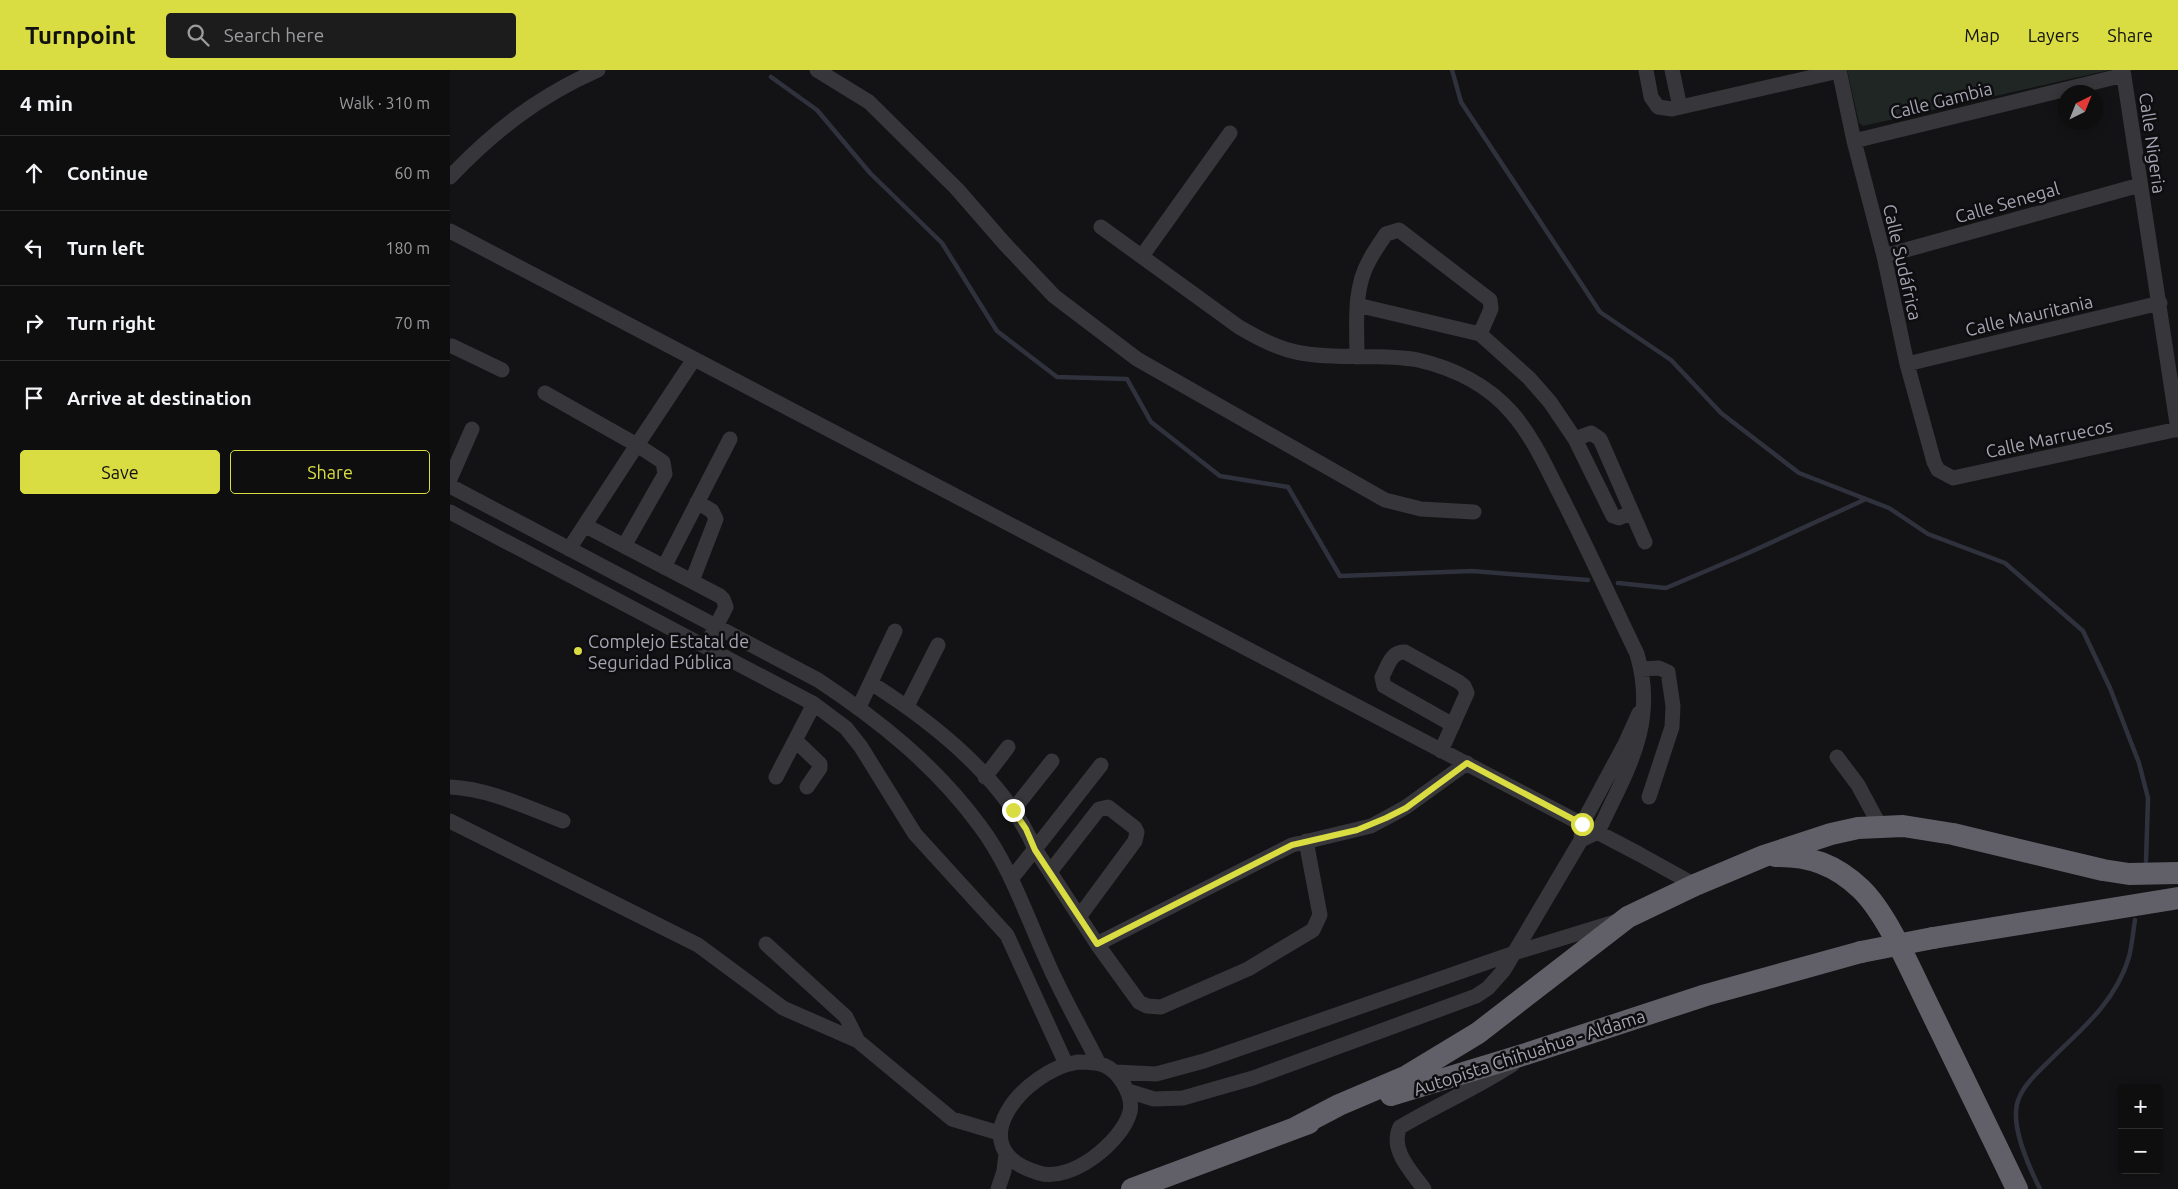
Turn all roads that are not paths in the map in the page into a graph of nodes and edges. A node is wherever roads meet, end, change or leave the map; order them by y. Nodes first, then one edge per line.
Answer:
1 (598, 70) edge
2 (817, 70) edge
3 (1646, 70) edge
4 (1672, 70) edge
5 (1839, 71) edge
6 (2124, 73) edge
7 (1680, 107) junction
8 (1230, 133) dead end
9 (1854, 140) junction
10 (450, 176) edge
11 (2140, 185) junction
12 (1101, 227) dead end
13 (450, 231) edge
14 (1142, 256) junction
15 (1884, 256) junction
16 (2160, 303) junction
17 (1357, 306) junction
18 (1480, 334) junction
19 (451, 347) edge
20 (1357, 357) junction
21 (694, 359) junction
22 (1907, 364) junction
23 (502, 370) dead end
24 (545, 393) dead end
25 (472, 428) dead end
26 (2178, 430) edge
27 (730, 439) dead end
28 (1575, 439) junction
29 (637, 445) junction
30 (1934, 462) joint
31 (450, 479) edge
32 (450, 486) edge
33 (697, 502) junction
34 (450, 512) edge
35 (1474, 512) dead end
36 (1632, 512) junction
37 (586, 526) junction
38 (1645, 542) dead end
39 (624, 546) junction
40 (569, 549) junction
41 (664, 567) junction
42 (692, 581) junction
43 (716, 627) junction
44 (894, 631) dead end
45 (938, 645) dead end
46 (706, 646) junction
47 (1641, 669) junction
48 (871, 683) junction
49 (1644, 700) junction
50 (814, 704) junction
51 (907, 706) junction
52 (859, 707) junction
53 (1452, 725) junction
54 (796, 741) junction
55 (1008, 747) dead end
56 (1441, 751) junction
57 (1837, 757) dead end
58 (1052, 761) dead end
59 (1467, 763) junction
60 (1101, 766) dead end
61 (776, 777) dead end
62 (985, 777) junction
63 (450, 787) edge
64 (807, 787) dead end
65 (1649, 796) dead end
66 (1013, 810) junction
67 (450, 821) edge
68 (563, 821) dead end
69 (1880, 826) junction
70 (1582, 832) junction
71 (1598, 832) junction
72 (1306, 841) junction
73 (1035, 850) junction
74 (1764, 856) junction
75 (1050, 872) junction
76 (2178, 874) edge
77 (1011, 879) junction
78 (1695, 885) junction
79 (2178, 898) edge
80 (1079, 917) junction
81 (1628, 918) junction
82 (766, 944) dead end
83 (1097, 944) junction
84 (1517, 952) junction
85 (858, 1041) junction
86 (1526, 1054) junction
87 (1098, 1062) junction
88 (1066, 1064) junction
89 (1116, 1072) junction
90 (1128, 1091) junction
91 (1295, 1128) junction
92 (999, 1133) junction
93 (1006, 1154) junction
94 (998, 1189) edge
95 (1132, 1189) edge
96 (1424, 1189) edge
97 (2017, 1189) edge

1 - 10 street
2 - 35 street
3 - 7 street
4 - 7 street
5 - 7 street
5 - 9 street, Calle Sudáfrica
6 - 9 street, Calle Gambia
6 - 11 street, Calle Nigeria
8 - 14 street
9 - 15 street, Calle Sudáfrica
11 - 15 street, Calle Senegal
11 - 16 street, Calle Nigeria
12 - 14 street
13 - 21 street
14 - 20 street
15 - 22 street, Calle Sudáfrica
16 - 22 street, Calle Mauritania
16 - 26 street, Calle Nigeria
17 - 18 street
17 - 18 street
17 - 20 street
18 - 28 street
19 - 23 street
20 - 47 street
21 - 29 street
21 - 56 street
22 - 30 street, Calle Sudáfrica
24 - 29 street
25 - 31 street
26 - 30 street, Calle Marruecos
27 - 33 street
28 - 36 street
28 - 36 street
29 - 37 street
29 - 39 street
32 - 40 street
33 - 41 street
33 - 42 street
34 - 46 street
36 - 38 street
37 - 39 street
37 - 40 street
39 - 41 street
40 - 43 street
41 - 42 street
42 - 43 street
43 - 46 street
43 - 52 street
44 - 48 street
45 - 51 street
46 - 50 street
47 - 49 street
47 - 65 street
48 - 51 street
48 - 52 street
49 - 70 street
49 - 71 street
50 - 54 street
50 - 88 street
51 - 62 street
52 - 77 street
53 - 53 street
53 - 56 street
54 - 61 street
54 - 64 street
55 - 62 street
56 - 59 street
57 - 69 street
58 - 66 street
59 - 70 street
59 - 72 street
60 - 73 street
62 - 66 street
63 - 68 street
66 - 73 street
67 - 85 street
69 - 74 highway
69 - 76 highway
70 - 71 street
70 - 84 street
71 - 78 street
72 - 83 street
72 - 83 street
73 - 75 street
73 - 77 street
74 - 78 highway
74 - 97 highway
75 - 80 street
75 - 80 street
77 - 87 street
78 - 81 highway
79 - 86 highway, Autopista Chihuahua - Aldama, bridge
80 - 83 street
81 - 84 street
81 - 91 highway
82 - 85 street
84 - 89 street
84 - 90 street
85 - 92 street
86 - 91 highway, Autopista Chihuahua - Aldama
86 - 96 street
87 - 88 street
87 - 89 street
88 - 92 street
89 - 90 street
90 - 93 street
91 - 95 highway, Autopista Chihuahua - Aldama
92 - 93 street
93 - 94 street

